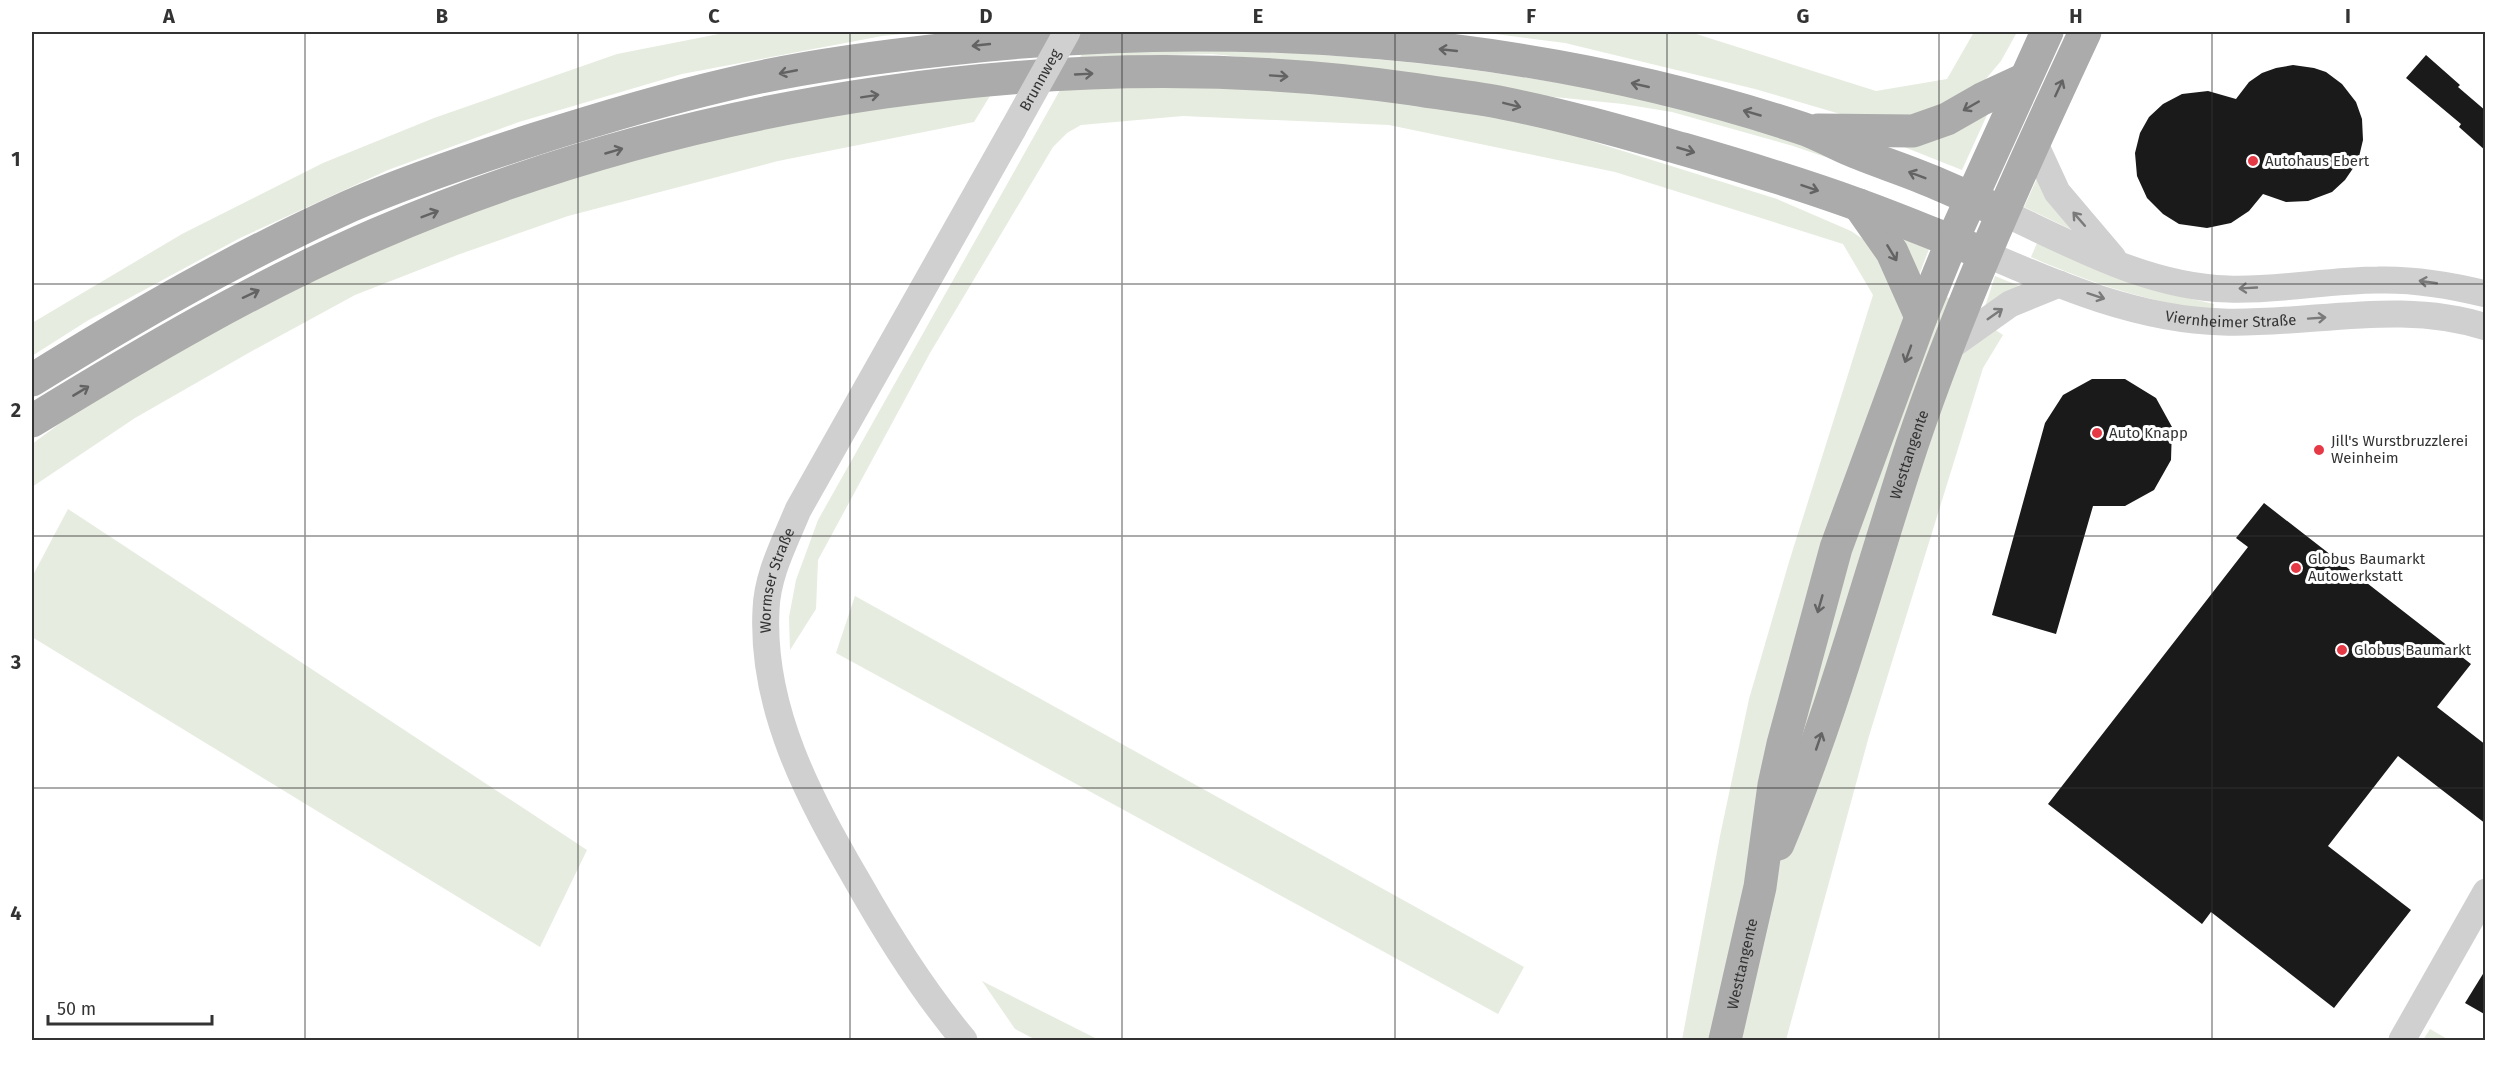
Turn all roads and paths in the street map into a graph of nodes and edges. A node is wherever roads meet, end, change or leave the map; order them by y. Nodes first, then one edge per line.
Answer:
1 (1067, 32) edge
2 (2047, 32) edge
3 (2085, 32) edge
4 (2023, 80) junction
5 (1013, 129) joint
6 (1807, 129) junction
7 (2034, 141) junction
8 (1971, 198) junction
9 (1859, 205) junction
10 (2002, 212) junction
11 (1952, 241) junction
12 (1984, 253) junction
13 (2118, 263) junction
14 (2059, 284) junction
15 (2486, 294) edge
16 (1921, 317) junction
17 (2486, 327) edge
18 (1948, 348) junction
19 (32, 380) edge
20 (32, 421) edge
21 (1760, 888) junction
22 (2486, 892) edge
23 (964, 1041) edge
24 (1725, 1041) edge
25 (2402, 1041) edge

1 - 5 street, Brunnweg, bridge
2 - 4 main road, Westtangente
7 -> 3 main road, Westtangente
4 -> 6 main road
4 - 8 main road, Westtangente
5 - 23 street, Wormser Straße
8 -> 6 main road
6 -> 19 main road
7 - 10 main road, Westtangente
13 -> 7 street
8 - 10 main road
8 - 11 main road, Westtangente
9 - 11 main road
9 -> 16 main road
20 -> 9 main road
10 - 12 main road, Westtangente
10 - 13 street, Viernheimer Straße
11 - 12 main road
11 - 16 main road, Westtangente
12 - 14 street, Viernheimer Straße
12 - 18 main road, Westtangente
15 -> 13 street, Viernheimer Straße
14 -> 17 street, Viernheimer Straße
18 -> 14 street
16 -> 21 main road, Westtangente
21 -> 18 main road, Westtangente
21 - 24 main road, Westtangente
22 - 25 street

